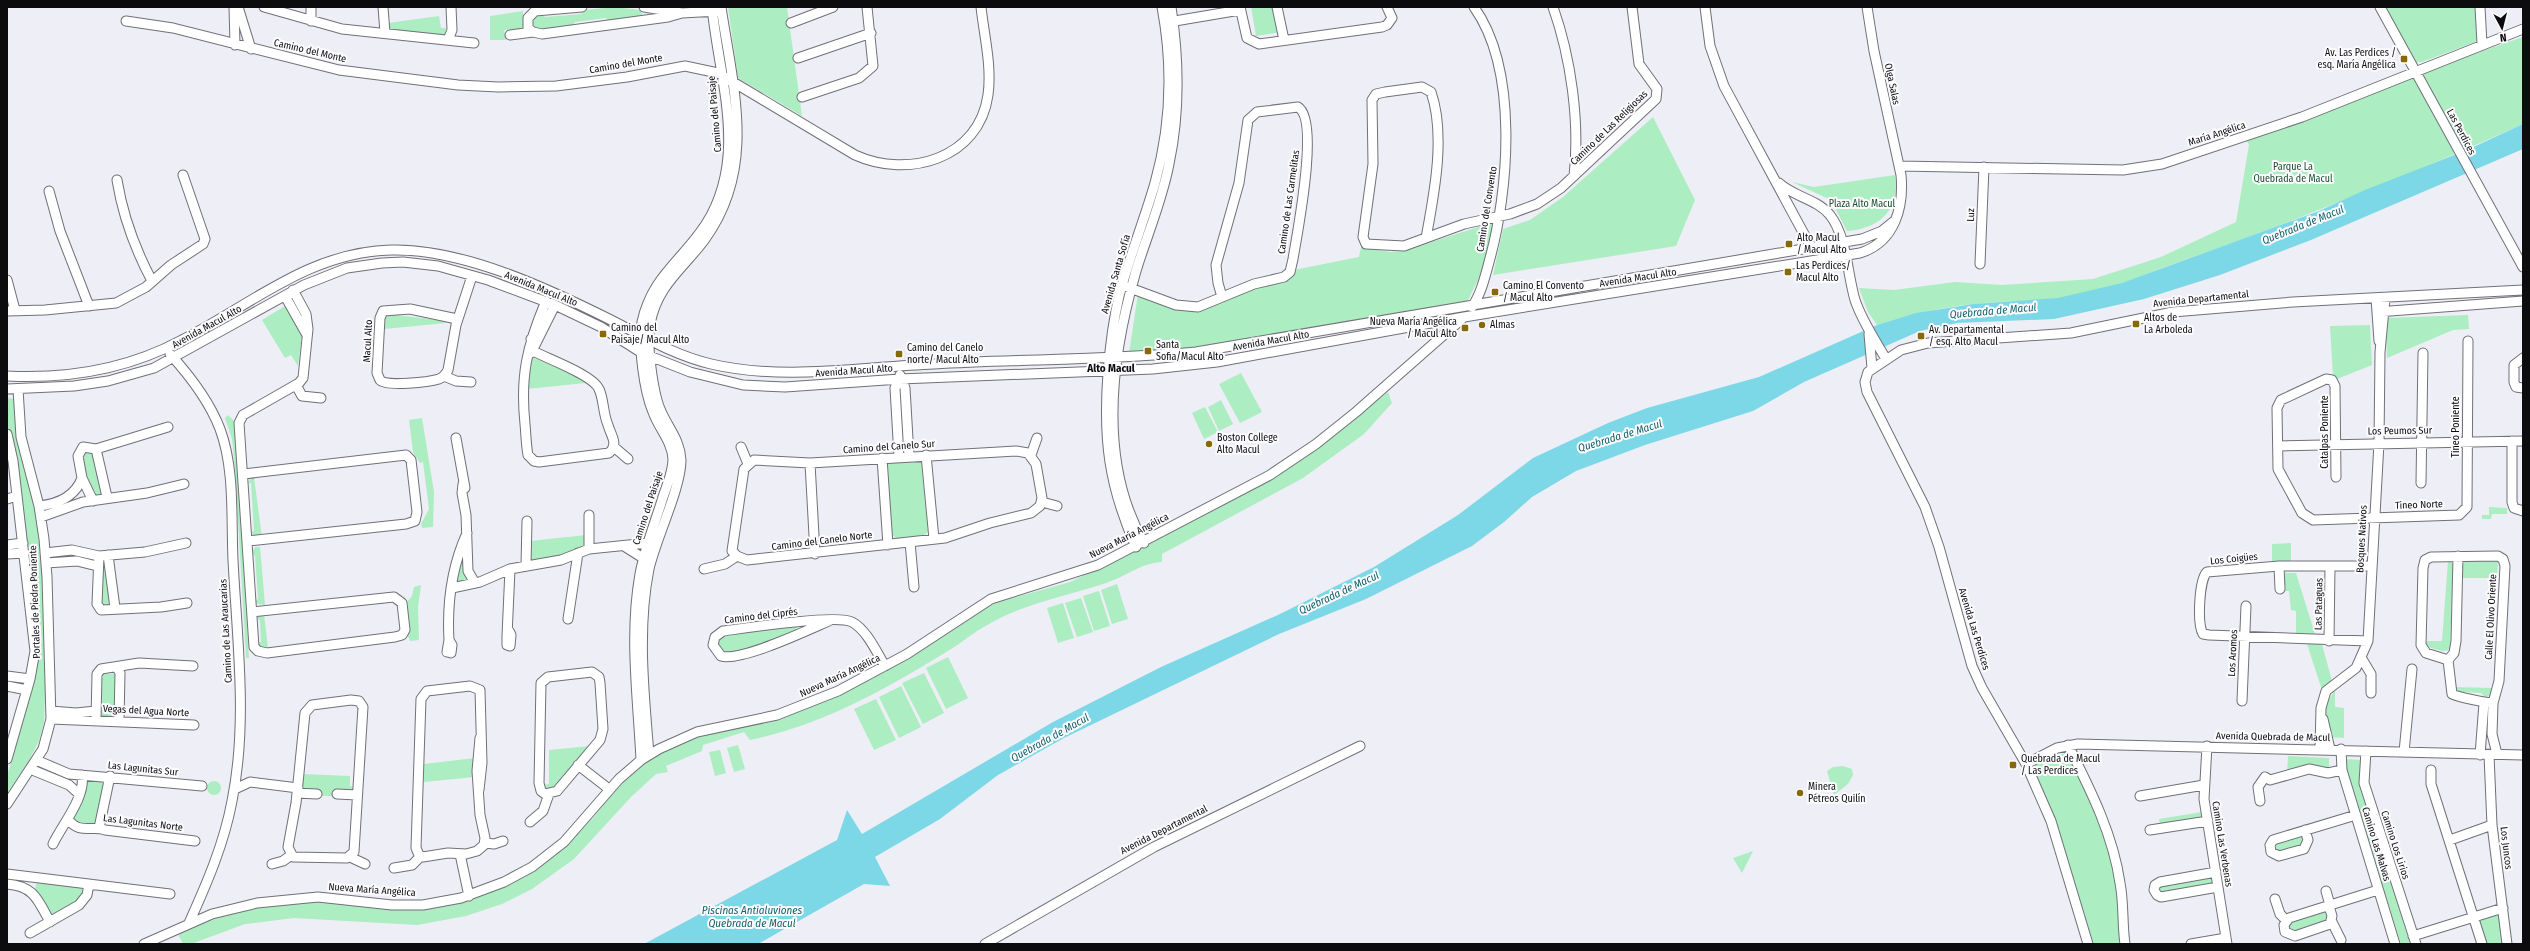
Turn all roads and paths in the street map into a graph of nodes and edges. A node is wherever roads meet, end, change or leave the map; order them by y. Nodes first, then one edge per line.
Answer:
1 (234, 7) edge
2 (238, 7) edge
3 (264, 7) edge
4 (312, 7) edge
5 (384, 7) edge
6 (451, 7) edge
7 (582, 7) edge
8 (644, 7) edge
9 (833, 7) edge
10 (867, 7) edge
11 (982, 7) edge
12 (1162, 7) edge
13 (1171, 7) edge
14 (1277, 7) edge
15 (1387, 7) edge
16 (1474, 7) edge
17 (1552, 7) edge
18 (1632, 7) edge
19 (1705, 7) edge
20 (1867, 7) edge
21 (2380, 7) edge
22 (2480, 7) edge
23 (534, 9) edge
24 (717, 9) edge
25 (822, 9) edge
26 (1240, 9) edge
27 (682, 13) junction
28 (126, 21) dead end
29 (312, 21) junction
30 (791, 22) dead end
31 (1169, 22) junction
32 (2523, 28) edge
33 (533, 32) junction
34 (385, 33) junction
35 (871, 33) junction
36 (510, 35) dead end
37 (448, 40) junction
38 (1284, 40) junction
39 (474, 43) dead end
40 (2482, 44) junction
41 (235, 45) junction
42 (251, 49) junction
43 (798, 58) dead end
44 (2415, 71) junction
45 (724, 77) junction
46 (732, 82) junction
47 (802, 97) dead end
48 (1899, 166) junction
49 (1984, 167) junction
50 (183, 175) dead end
51 (1574, 176) junction
52 (117, 180) dead end
53 (1777, 181) junction
54 (49, 191) dead end
55 (1499, 217) junction
56 (1896, 219) junction
57 (1426, 238) junction
58 (1841, 241) junction
59 (1811, 246) junction
60 (1844, 256) junction
61 (1980, 264) dead end
62 (2523, 267) edge
63 (472, 276) junction
64 (7, 280) edge
65 (152, 281) junction
66 (1122, 285) junction
67 (1131, 288) junction
68 (293, 290) junction
69 (2523, 290) edge
70 (285, 296) junction
71 (1222, 297) junction
72 (2380, 298) junction
73 (2523, 301) edge
74 (550, 303) junction
75 (1474, 304) junction
76 (89, 306) junction
77 (11, 310) edge
78 (304, 311) junction
79 (2381, 311) junction
80 (295, 315) junction
81 (1464, 317) junction
82 (458, 320) junction
83 (307, 336) junction
84 (531, 338) junction
85 (645, 339) junction
86 (2468, 341) dead end
87 (165, 349) junction
88 (533, 351) junction
89 (1876, 351) junction
90 (2424, 353) dead end
91 (646, 355) junction
92 (1114, 356) junction
93 (174, 358) junction
94 (2522, 358) edge
95 (1886, 359) junction
96 (525, 363) junction
97 (899, 365) junction
98 (1872, 368) junction
99 (1112, 370) junction
100 (7, 376) edge
101 (61, 376) junction
102 (444, 376) junction
103 (900, 379) junction
104 (470, 382) dead end
105 (296, 385) junction
106 (60, 388) junction
107 (2523, 388) edge
108 (7, 389) edge
109 (18, 389) junction
110 (321, 398) dead end
111 (168, 427) dead end
112 (7, 434) edge
113 (456, 438) dead end
114 (1037, 438) dead end
115 (2468, 441) junction
116 (2512, 441) junction
117 (2523, 441) edge
118 (2421, 442) junction
119 (2379, 443) junction
120 (2336, 444) junction
121 (741, 446) dead end
122 (2278, 446) junction
123 (614, 447) junction
124 (96, 449) junction
125 (926, 455) junction
126 (1032, 455) junction
127 (909, 456) junction
128 (899, 457) junction
129 (882, 458) junction
130 (628, 459) dead end
131 (810, 463) junction
132 (748, 464) junction
133 (244, 474) junction
134 (2336, 477) dead end
135 (82, 478) junction
136 (2421, 483) dead end
137 (184, 484) dead end
138 (107, 497) junction
139 (7, 499) edge
140 (17, 500) junction
141 (93, 501) junction
142 (1042, 502) junction
143 (39, 506) junction
144 (1057, 506) dead end
145 (7, 507) edge
146 (2519, 510) edge
147 (2464, 512) joint
148 (589, 515) dead end
149 (41, 517) junction
150 (2374, 518) junction
151 (527, 521) dead end
152 (466, 534) junction
153 (934, 539) junction
154 (248, 541) junction
155 (910, 542) junction
156 (186, 543) dead end
157 (648, 543) junction
158 (7, 545) edge
159 (888, 545) junction
160 (1140, 545) junction
161 (624, 546) junction
162 (23, 548) junction
163 (589, 548) junction
164 (45, 553) junction
165 (578, 553) junction
166 (7, 554) edge
167 (815, 554) junction
168 (108, 555) junction
169 (99, 556) junction
170 (736, 556) junction
171 (2458, 556) junction
172 (643, 558) junction
173 (46, 563) junction
174 (97, 566) junction
175 (526, 566) junction
176 (2279, 566) junction
177 (2372, 566) junction
178 (2330, 567) junction
179 (510, 569) junction
180 (704, 569) dead end
181 (475, 583) junction
182 (914, 587) dead end
183 (452, 588) junction
184 (2280, 589) dead end
185 (186, 603) dead end
186 (2246, 606) dead end
187 (115, 608) junction
188 (252, 612) junction
189 (568, 619) dead end
190 (831, 620) junction
191 (508, 631) dead end
192 (2245, 637) junction
193 (449, 640) dead end
194 (2329, 641) junction
195 (2368, 641) junction
196 (2362, 659) junction
197 (2448, 660) junction
198 (193, 666) dead end
199 (885, 666) junction
200 (117, 668) junction
201 (2412, 670) dead end
202 (7, 676) edge
203 (30, 679) junction
204 (7, 686) edge
205 (27, 690) junction
206 (2370, 694) dead end
207 (2242, 701) dead end
208 (2484, 703) junction
209 (2493, 703) junction
210 (2321, 708) junction
211 (51, 715) junction
212 (96, 715) junction
213 (119, 720) junction
214 (194, 725) dead end
215 (2068, 745) junction
216 (1360, 746) dead end
217 (2207, 746) junction
218 (2320, 749) junction
219 (2330, 749) junction
220 (2341, 750) junction
221 (2366, 751) junction
222 (2404, 752) junction
223 (649, 754) junction
224 (2489, 755) junction
225 (2523, 755) edge
226 (7, 759) edge
227 (36, 760) junction
228 (641, 760) junction
229 (2026, 764) junction
230 (578, 765) junction
231 (30, 769) junction
232 (2342, 770) junction
233 (2431, 770) dead end
234 (237, 771) junction
235 (82, 775) junction
236 (110, 776) junction
237 (250, 782) junction
238 (2204, 785) junction
239 (202, 786) dead end
240 (235, 789) junction
241 (609, 789) junction
242 (298, 790) junction
243 (79, 794) junction
244 (317, 794) dead end
245 (337, 794) dead end
246 (548, 794) junction
247 (357, 795) junction
248 (2140, 796) dead end
249 (2260, 801) dead end
250 (7, 804) edge
251 (2356, 814) junction
252 (68, 819) junction
253 (2208, 821) junction
254 (530, 822) dead end
255 (2492, 825) junction
256 (99, 828) junction
257 (2150, 830) dead end
258 (2305, 830) dead end
259 (2450, 840) junction
260 (195, 841) dead end
261 (503, 841) dead end
262 (485, 843) junction
263 (53, 844) dead end
264 (460, 854) junction
265 (290, 856) junction
266 (421, 856) junction
267 (350, 857) junction
268 (272, 864) dead end
269 (365, 864) dead end
270 (394, 868) dead end
271 (2216, 872) junction
272 (7, 874) edge
273 (40, 878) junction
274 (7, 884) edge
275 (89, 884) junction
276 (2218, 888) junction
277 (2378, 890) junction
278 (30, 891) junction
279 (2326, 891) dead end
280 (170, 894) dead end
281 (469, 896) junction
282 (2275, 899) dead end
283 (2330, 906) junction
284 (2503, 908) junction
285 (2474, 917) junction
286 (2286, 920) junction
287 (50, 922) junction
288 (2332, 922) junction
289 (189, 923) junction
290 (30, 933) dead end
291 (2341, 940) dead end
292 (2415, 940) edge
293 (2227, 941) edge
294 (144, 944) edge
295 (985, 944) edge
296 (2088, 944) edge
297 (2125, 944) edge
298 (2191, 944) edge
299 (2395, 944) edge
300 (2482, 944) edge
301 (2507, 944) edge

1 - 41 street
2 - 42 street
3 - 29 street
4 - 29 street
5 - 34 street
6 - 37 street
7 - 23 street
8 - 27 street
9 - 25 street
10 - 35 street
11 - 46 street, Camino del Monte
12 - 31 street, Avenida Santa Sofía
13 - 31 street, Avenida Santa Sofía
14 - 38 street
15 - 38 street
16 - 55 street, Camino del Convento
17 - 51 street, Camino de Las Religiosas
18 - 51 street, Camino de Las Religiosas
19 - 53 street
20 - 48 street, Olga Salas
21 - 44 street, Las Perdices
22 - 40 street
23 - 33 street
24 - 27 street
24 - 45 street, Camino del Paisaje
24 - 46 street, Camino del Paisaje
25 - 30 street
26 - 31 street
26 - 38 street
27 - 33 street
28 - 41 street, Camino del Monte
29 - 34 street
31 - 66 street, Avenida Santa Sofía
31 - 67 street, Avenida Santa Sofía
32 - 40 street, María Angélica
33 - 36 street
34 - 37 street
35 - 43 street
35 - 47 street
37 - 39 street
40 - 44 street, María Angélica
41 - 42 street, Camino del Monte
42 - 45 street, Camino del Monte
44 - 49 street, María Angélica
44 - 62 street, Las Perdices
45 - 46 street, Camino del Monte
45 - 85 street, Camino del Paisaje
46 - 85 street, Camino del Paisaje
48 - 49 street, María Angélica
48 - 56 street, Avenida Macul Alto
49 - 61 street, Luz
50 - 65 street
51 - 55 street, Camino de Las Religiosas
52 - 65 street
53 - 58 street
53 - 59 street
54 - 76 street
55 - 57 street, Camino de Las Religiosas
55 - 75 street, Camino del Convento
56 - 58 street, Avenida Macul Alto
56 - 60 street, Avenida Macul Alto
57 - 57 street, Camino de Las Religiosas
58 - 59 street, Avenida Macul Alto
58 - 60 street
59 - 75 street, Avenida Macul Alto
60 - 81 street, Avenida Macul Alto
60 - 89 street
63 - 68 street, Avenida Macul Alto
63 - 74 street, Avenida Macul Alto
63 - 82 street
64 - 77 street
65 - 76 street
66 - 67 street, Camino de Las Carmelitas
66 - 92 street, Avenida Santa Sofía
67 - 71 street, Camino de Las Carmelitas
67 - 92 street, Avenida Santa Sofía
68 - 70 street, Avenida Macul Alto
68 - 78 street
69 - 72 street, Avenida Departamental
70 - 80 street
70 - 93 street, Avenida Macul Alto
71 - 71 street, Camino de Las Carmelitas
72 - 79 street, Bosques Nativos
72 - 95 street, Avenida Departamental
73 - 79 street
74 - 84 street
74 - 88 street
74 - 91 street, Avenida Macul Alto
75 - 81 street, Camino del Convento
75 - 92 street, Avenida Macul Alto
76 - 77 street
78 - 80 street
78 - 83 street
79 - 119 street, Bosques Nativos
80 - 83 street
81 - 99 street, Avenida Macul Alto
81 - 160 street, Nueva María Angélica
82 - 102 street
82 - 102 street, Macul Alto
83 - 105 street
84 - 88 street
84 - 96 street
85 - 87 street, Avenida Macul Alto
85 - 91 street, Camino del Paisaje
85 - 97 street, Avenida Macul Alto
86 - 115 street, Tineo Poniente
87 - 93 street, Camino de Las Araucarias
87 - 101 street, Avenida Macul Alto
88 - 96 street
88 - 123 street
89 - 95 street
89 - 98 street, Avenida Las Perdices
90 - 118 street
91 - 103 street, Avenida Macul Alto
91 - 157 street, Camino del Paisaje
91 - 223 street, Camino del Paisaje
92 - 97 street, Avenida Macul Alto
92 - 99 street, Avenida Santa Sofía
93 - 106 street, Avenida Macul Alto
93 - 234 street, Camino de Las Araucarias
94 - 107 street
95 - 98 street
96 - 123 street
97 - 103 street
98 - 229 street, Avenida Las Perdices
99 - 103 street, Avenida Macul Alto
99 - 160 street, Avenida Santa Sofía
100 - 101 street, Avenida Macul Alto
101 - 106 street
102 - 104 street
103 - 127 street
103 - 128 street
105 - 110 street
105 - 133 street
106 - 109 street, Avenida Macul Alto
108 - 109 street, Avenida Macul Alto
109 - 143 street, Portales de Piedra Poniente
111 - 124 street
112 - 140 street
113 - 152 street
114 - 126 street
115 - 116 street, Los Peumos Sur
115 - 118 street, Los Peumos Sur
115 - 147 street, Tineo Poniente
116 - 117 street, Los Peumos Sur
116 - 146 street
118 - 119 street, Los Peumos Sur
118 - 136 street
119 - 120 street, Los Peumos Sur
119 - 150 street, Bosques Nativos
120 - 122 street, Los Peumos Sur
120 - 122 street, Catalpas Poniente
120 - 134 street, Catalpas Poniente
121 - 132 street
122 - 150 street, Tineo Norte
123 - 130 street
124 - 135 street
124 - 138 street
125 - 126 street, Camino del Canelo Sur
125 - 127 street, Camino del Canelo Sur
125 - 153 street
126 - 142 street
127 - 128 street, Camino del Canelo Sur
128 - 129 street, Camino del Canelo Sur
129 - 131 street, Camino del Canelo Sur
129 - 159 street
131 - 132 street, Camino del Canelo Sur
131 - 167 street
132 - 170 street
133 - 154 street
133 - 154 street
135 - 141 street
135 - 143 street
137 - 138 street
138 - 141 street
139 - 140 street
140 - 145 street
140 - 162 street
141 - 149 street
142 - 144 street
142 - 153 street, Camino del Canelo Norte
143 - 149 street, Portales de Piedra Poniente
147 - 150 street, Tineo Norte
148 - 163 street
149 - 164 street, Portales de Piedra Poniente
150 - 177 street, Bosques Nativos
151 - 175 street
152 - 181 street
152 - 183 street
153 - 155 street, Camino del Canelo Norte
154 - 188 street
155 - 159 street, Camino del Canelo Norte
155 - 182 street
156 - 168 street
157 - 161 street
157 - 172 street, Camino del Paisaje
158 - 162 street
159 - 167 street, Camino del Canelo Norte
160 - 199 street, Nueva María Angélica
161 - 163 street
161 - 172 street
162 - 166 street
162 - 203 street
163 - 165 street
164 - 169 street
164 - 173 street, Portales de Piedra Poniente
165 - 175 street
165 - 189 street
167 - 170 street, Camino del Canelo Norte
168 - 169 street
168 - 187 street
169 - 174 street
170 - 180 street
171 - 197 street
171 - 197 street, Calle El Olivo Oriente
171 - 209 street, Calle El Olivo Oriente
172 - 228 street, Camino del Paisaje
173 - 174 street
173 - 211 street, Portales de Piedra Poniente
174 - 187 street
175 - 179 street
176 - 178 street, Los Coigües
176 - 184 street
176 - 192 street, Los Coigües
177 - 178 street, Los Coigües
177 - 195 street, Bosques Nativos
178 - 194 street, Las Pataguas
179 - 181 street
179 - 191 street
181 - 183 street
183 - 193 street
185 - 187 street
186 - 192 street, Los Aromos
188 - 188 street
190 - 190 street, Camino del Ciprés
190 - 199 street, Camino del Ciprés
192 - 194 street, Los Coigües
192 - 207 street, Los Aromos
194 - 195 street, Los Coigües
195 - 196 street, Bosques Nativos
196 - 206 street
196 - 210 street, Bosques Nativos
197 - 208 street
198 - 200 street
199 - 223 street, Nueva María Angélica
200 - 212 street
200 - 213 street
201 - 222 street
202 - 203 street
203 - 205 street
204 - 205 street
205 - 226 street
208 - 209 street
208 - 224 street
209 - 224 street, Calle El Olivo Oriente
210 - 218 street, Bosques Nativos
210 - 219 street
211 - 212 street, Vegas del Agua Norte
211 - 227 street, Portales de Piedra Poniente
212 - 213 street, Vegas del Agua Norte
213 - 214 street, Vegas del Agua Norte
215 - 217 street, Avenida Quebrada de Macul
215 - 229 street, Avenida Quebrada de Macul
215 - 297 street
216 - 295 street, Avenida Departamental
217 - 218 street, Avenida Quebrada de Macul
217 - 238 street, Camino Las Verbenas
218 - 219 street, Avenida Quebrada de Macul
219 - 220 street, Avenida Quebrada de Macul
220 - 221 street, Avenida Quebrada de Macul
220 - 232 street, Camino Las Malvas
221 - 222 street, Avenida Quebrada de Macul
221 - 292 street, Camino Los Lirios
222 - 224 street, Avenida Quebrada de Macul
223 - 228 street, Nueva María Angélica
224 - 225 street, Avenida Quebrada de Macul
224 - 255 street, Los Juncos
227 - 231 street, Portales de Piedra Poniente
227 - 235 street, Las Lagunitas Sur
228 - 241 street, Nueva María Angélica
229 - 296 street, Avenida Las Perdices
230 - 241 street
230 - 246 street
230 - 246 street
231 - 243 street
231 - 250 street, Portales de Piedra Poniente
232 - 249 street
232 - 251 street, Camino Las Malvas
233 - 259 street
234 - 237 street
234 - 240 street, Camino de Las Araucarias
235 - 236 street, Las Lagunitas Sur
235 - 243 street
236 - 239 street, Las Lagunitas Sur
236 - 256 street
237 - 240 street
237 - 242 street
238 - 248 street
238 - 253 street, Camino Las Verbenas
240 - 289 street, Camino de Las Araucarias
241 - 281 street, Nueva María Angélica
242 - 244 street
242 - 247 street
242 - 265 street
243 - 252 street
245 - 247 street
246 - 254 street
247 - 267 street
251 - 258 street
251 - 277 street, Camino Las Malvas
252 - 256 street, Las Lagunitas Norte
252 - 263 street
253 - 257 street
253 - 271 street, Camino Las Verbenas
255 - 259 street
255 - 284 street, Los Juncos
256 - 260 street, Las Lagunitas Norte
259 - 285 street
261 - 262 street
262 - 264 street
262 - 266 street
264 - 266 street
264 - 281 street
265 - 267 street
265 - 268 street
266 - 270 street
267 - 269 street
271 - 276 street, Camino Las Verbenas
271 - 276 street
272 - 273 street
273 - 275 street
273 - 278 street
274 - 278 street
275 - 280 street
275 - 287 street
276 - 293 street, Camino Las Verbenas
277 - 283 street
277 - 299 street, Camino Las Malvas
278 - 287 street
279 - 283 street
281 - 289 street, Nueva María Angélica
282 - 286 street
283 - 286 street
283 - 288 street
284 - 285 street
284 - 301 street, Los Juncos
285 - 292 street
285 - 300 street
286 - 288 street
287 - 290 street
288 - 291 street
289 - 294 street, Nueva María Angélica
293 - 298 street

